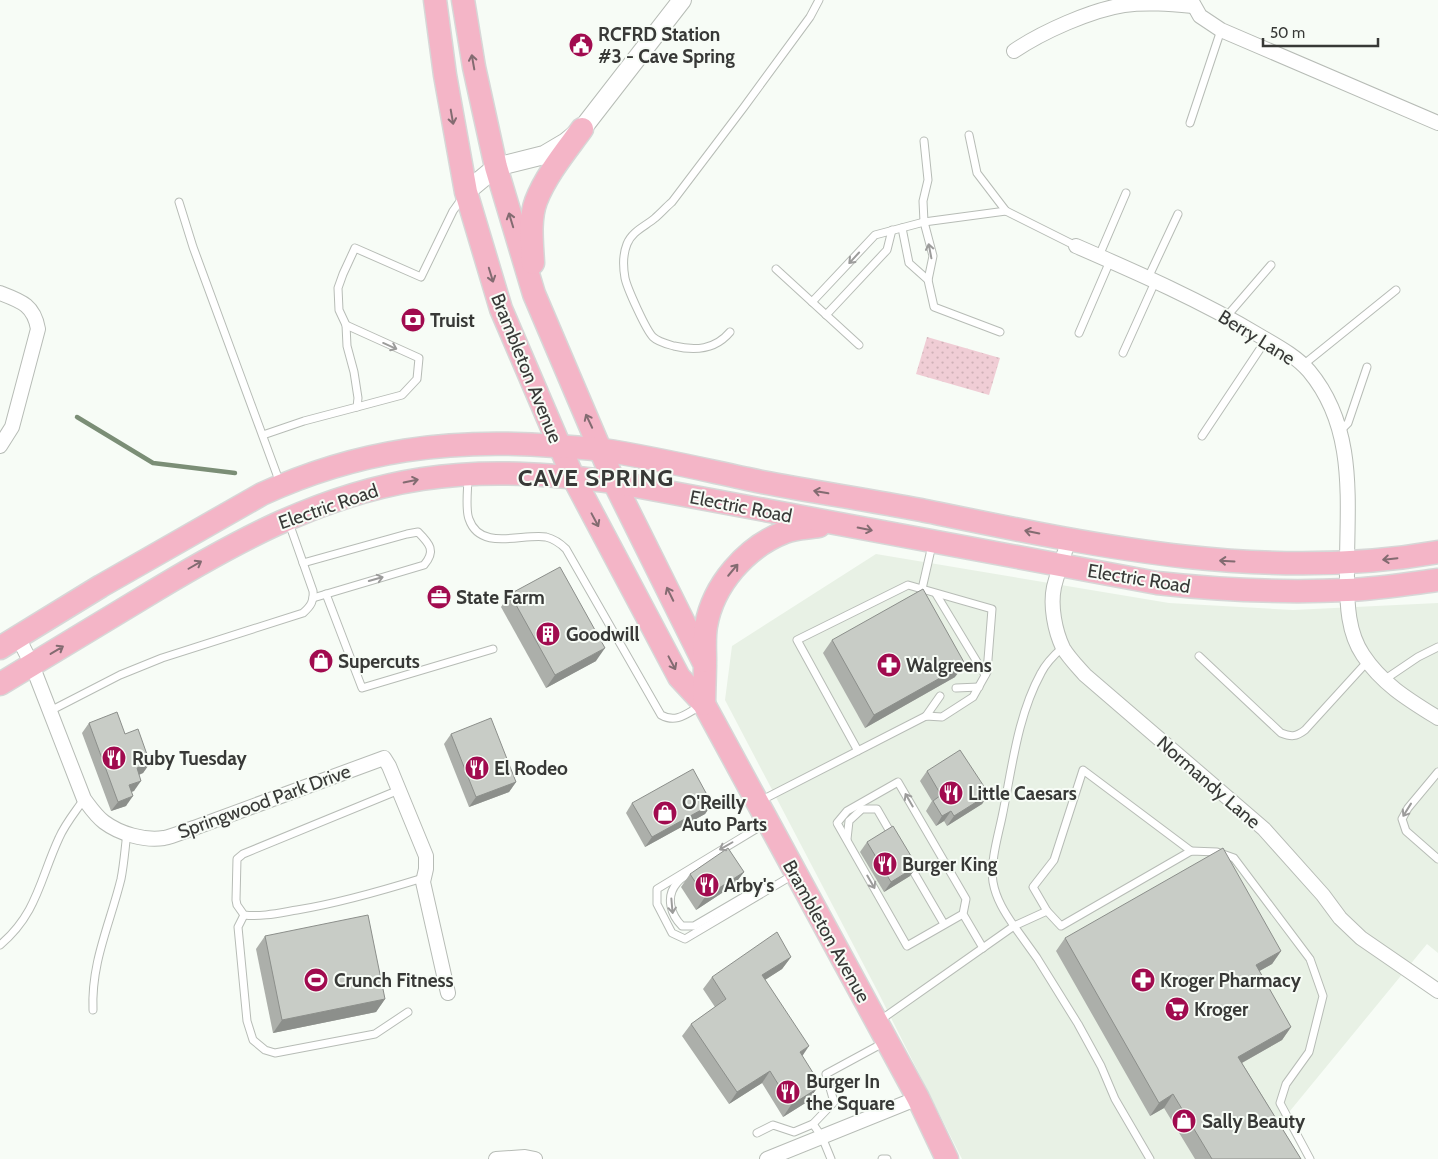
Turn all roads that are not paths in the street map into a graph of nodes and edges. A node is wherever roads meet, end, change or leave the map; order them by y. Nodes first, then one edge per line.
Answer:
1 (435, 0) edge
2 (463, 0) edge
3 (682, 0) edge
4 (819, 0) edge
5 (1192, 3) edge
6 (1221, 30) junction
7 (1014, 51) dead end
8 (1438, 123) edge
9 (1190, 124) dead end
10 (582, 128) junction
11 (969, 135) dead end
12 (924, 141) dead end
13 (496, 168) junction
14 (466, 192) junction
15 (1126, 193) dead end
16 (179, 202) dead end
17 (1006, 211) junction
18 (1178, 214) dead end
19 (924, 222) junction
20 (902, 228) junction
21 (892, 230) junction
22 (1076, 246) joint
23 (1104, 258) junction
24 (1271, 266) dead end
25 (776, 269) dead end
26 (928, 280) junction
27 (1151, 280) junction
28 (1396, 290) dead end
29 (0, 293) edge
30 (534, 294) junction
31 (812, 302) junction
32 (826, 315) junction
33 (1227, 316) junction
34 (346, 325) junction
35 (730, 332) dead end
36 (1000, 332) dead end
37 (1079, 333) dead end
38 (1266, 340) junction
39 (859, 345) dead end
40 (1124, 352) dead end
41 (1302, 365) junction
42 (1367, 367) dead end
43 (357, 407) junction
44 (1339, 432) junction
45 (263, 435) junction
46 (1202, 436) dead end
47 (0, 446) edge
48 (558, 446) junction
49 (602, 450) junction
50 (468, 474) junction
51 (572, 477) junction
52 (614, 482) junction
53 (281, 486) junction
54 (287, 518) junction
55 (834, 523) junction
56 (1069, 539) junction
57 (933, 542) junction
58 (221, 551) junction
59 (1438, 552) edge
60 (1347, 562) junction
61 (303, 563) junction
62 (1060, 566) junction
63 (1438, 580) edge
64 (922, 590) junction
65 (1347, 590) junction
66 (327, 594) junction
67 (936, 594) junction
68 (313, 598) junction
69 (9, 642) edge
70 (1063, 647) junction
71 (1438, 647) edge
72 (493, 649) dead end
73 (1199, 656) dead end
74 (1367, 662) junction
75 (705, 664) junction
76 (32, 665) junction
77 (985, 675) junction
78 (1383, 680) junction
79 (0, 684) edge
80 (956, 688) dead end
81 (979, 688) junction
82 (940, 696) dead end
83 (704, 704) junction
84 (50, 711) junction
85 (926, 716) junction
86 (1438, 718) edge
87 (858, 751) junction
88 (1438, 772) edge
89 (399, 790) junction
90 (84, 798) junction
91 (757, 802) junction
92 (768, 822) junction
93 (127, 833) junction
94 (847, 840) junction
95 (896, 842) edge
96 (1191, 851) junction
97 (709, 856) junction
98 (906, 858) edge
99 (1438, 859) edge
100 (796, 874) junction
101 (424, 878) junction
102 (771, 888) junction
103 (1047, 911) junction
104 (963, 914) junction
105 (244, 915) junction
106 (944, 924) junction
107 (1014, 926) junction
108 (0, 946) edge
109 (983, 948) junction
110 (1438, 991) edge
111 (448, 993) dead end
112 (93, 1010) dead end
113 (408, 1012) dead end
114 (882, 1032) junction
115 (918, 1098) junction
116 (813, 1124) junction
117 (757, 1132) dead end
118 (822, 1137) junction
119 (496, 1159) edge
120 (535, 1159) edge
121 (767, 1159) edge
122 (831, 1159) edge
123 (947, 1159) edge
124 (1150, 1159) edge
125 (1310, 1159) edge

1 -> 14 main road, Brambleton Avenue
13 -> 2 main road, Brambleton Avenue
3 - 10 street
4 - 35 lane
5 - 6 street
5 - 7 street
6 - 8 street
6 - 9 lane
10 - 13 street
10 - 30 main road
11 - 17 lane
12 - 19 lane
13 - 14 street
30 -> 13 main road, Brambleton Avenue
14 - 34 lane
14 -> 48 main road, Brambleton Avenue
15 - 23 lane
16 - 45 lane
17 - 19 lane
17 - 22 lane
18 - 27 lane
19 - 20 lane
26 -> 19 lane
20 - 21 lane
20 - 26 lane
21 -> 31 lane
21 - 32 lane
22 - 23 street, Berry Lane
23 - 27 street, Berry Lane
23 - 37 lane
24 - 33 lane
25 - 31 lane
26 - 36 lane
27 - 33 street, Berry Lane
27 - 40 lane
28 - 41 lane
29 - 47 street
49 -> 30 main road, Brambleton Avenue
31 - 32 lane
32 - 39 lane
33 - 38 street, Berry Lane
34 - 43 lane
34 -> 43 lane
38 - 41 street, Berry Lane
38 - 46 lane
41 - 44 street, Berry Lane
42 - 44 lane
43 - 45 lane
44 - 60 street, Berry Lane
45 - 53 lane
48 - 49 main road, Electric Road
48 - 51 main road, Brambleton Avenue
48 - 53 main road, Electric Road
49 - 52 main road, Brambleton Avenue
56 -> 49 main road, Electric Road
50 - 51 main road, Electric Road
54 -> 50 main road, Electric Road
50 - 83 lane
51 - 52 main road, Electric Road
51 -> 83 main road, Brambleton Avenue
52 - 55 main road, Electric Road
75 -> 52 main road, Brambleton Avenue
53 - 58 main road
53 - 69 main road, Electric Road
54 - 58 main road, Electric Road
54 - 61 lane
55 -> 57 main road, Electric Road
75 -> 55 main road
60 -> 56 main road, Electric Road
56 - 62 street, Normandy Lane
57 - 62 main road, Electric Road
57 - 64 lane
76 -> 58 main road, Electric Road
59 -> 60 main road, Electric Road
60 - 65 street, Berry Lane
66 -> 61 lane
61 - 68 lane
62 - 65 main road, Electric Road
62 - 70 street, Normandy Lane
63 - 65 main road, Electric Road
64 - 67 lane
64 - 87 lane
65 - 74 street, Berry Lane
66 - 68 lane
66 - 72 lane
67 - 77 lane
67 - 77 lane
68 - 84 lane
69 - 76 street, Springwood Park Drive
70 - 107 lane
70 - 110 street, Normandy Lane
71 - 78 lane
73 - 74 lane
74 - 78 street, Berry Lane
75 - 83 main road, Brambleton Avenue
76 - 79 main road, Electric Road
76 - 84 street, Springwood Park Drive
77 - 81 lane
78 - 86 street, Berry Lane
80 - 81 lane
81 - 85 lane
82 - 85 lane
83 - 91 main road, Brambleton Avenue
84 - 90 street, Springwood Park Drive
85 - 87 lane
87 - 91 lane
88 -> 99 lane
89 - 93 street, Springwood Park Drive
89 - 101 street, Springwood Park Drive
89 - 105 lane
90 - 93 street, Springwood Park Drive
90 - 108 lane
91 - 92 main road, Brambleton Avenue
92 -> 97 lane
92 - 100 main road, Brambleton Avenue
93 - 112 lane
94 - 95 lane
104 -> 94 lane
94 -> 106 lane
96 - 103 lane
96 - 103 lane
96 - 125 lane
97 -> 102 lane
97 - 102 lane
98 - 106 lane
100 - 102 lane
100 - 114 main road, Brambleton Avenue
101 - 105 lane
101 - 111 street, Springwood Park Drive
103 - 107 lane
104 - 106 lane
104 - 109 lane
105 - 113 lane
107 - 109 lane
107 - 124 lane
109 - 114 lane
114 - 115 main road, Brambleton Avenue
114 - 116 lane
115 - 118 street
115 - 123 main road, Brambleton Avenue
116 - 117 lane
116 - 118 lane
118 - 121 street
118 - 122 lane
119 - 120 street

